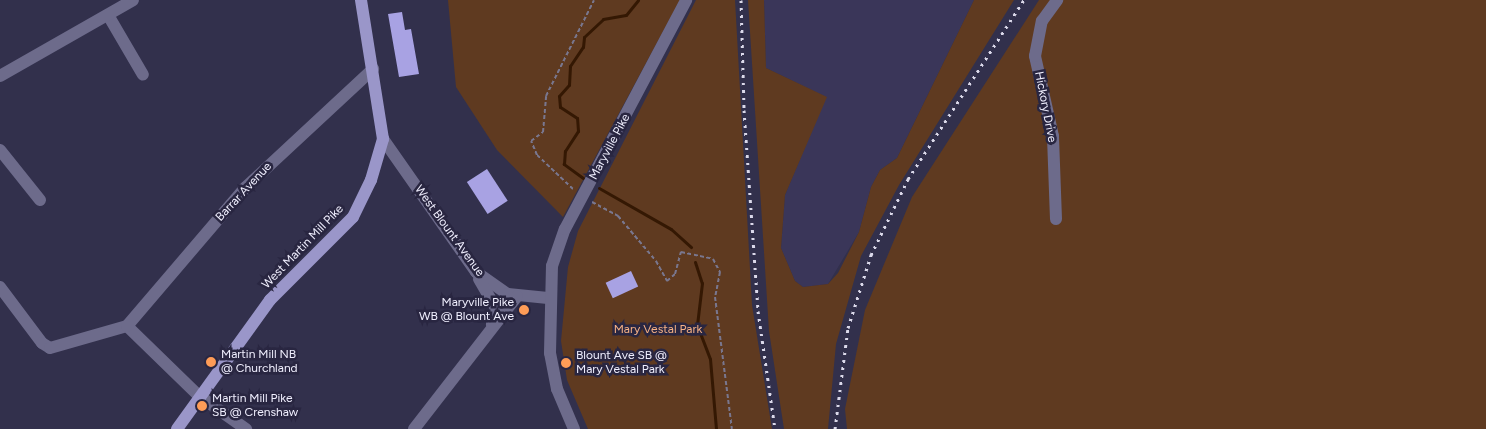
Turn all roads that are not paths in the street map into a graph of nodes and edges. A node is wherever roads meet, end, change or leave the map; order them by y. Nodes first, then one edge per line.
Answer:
1 (134, 0) edge
2 (361, 0) edge
3 (686, 0) edge
4 (1057, 0) edge
5 (108, 15) junction
6 (373, 69) junction
7 (143, 74) dead end
8 (0, 76) edge
9 (383, 139) junction
10 (0, 150) edge
11 (40, 200) dead end
12 (1056, 219) dead end
13 (476, 272) junction
14 (0, 287) edge
15 (517, 296) junction
16 (548, 298) junction
17 (128, 326) junction
18 (491, 328) junction
19 (198, 395) junction
20 (177, 429) edge
21 (246, 429) edge
22 (414, 429) edge
23 (574, 429) edge

1 - 5 street
2 - 6 main road, West Martin Mill Pike
3 - 16 street, Maryville Pike
4 - 12 street, Hickory Drive
5 - 7 street
5 - 8 street
6 - 9 main road, West Martin Mill Pike
6 - 17 street, Barrar Avenue
9 - 13 street, West Blount Avenue
9 - 19 main road, West Martin Mill Pike
10 - 11 street
13 - 15 street, West Blount Avenue
13 - 18 street
14 - 17 street
15 - 16 street, West Blount Avenue
15 - 18 street
16 - 23 street
17 - 19 street
18 - 22 street
19 - 20 main road, West Martin Mill Pike
19 - 21 street

